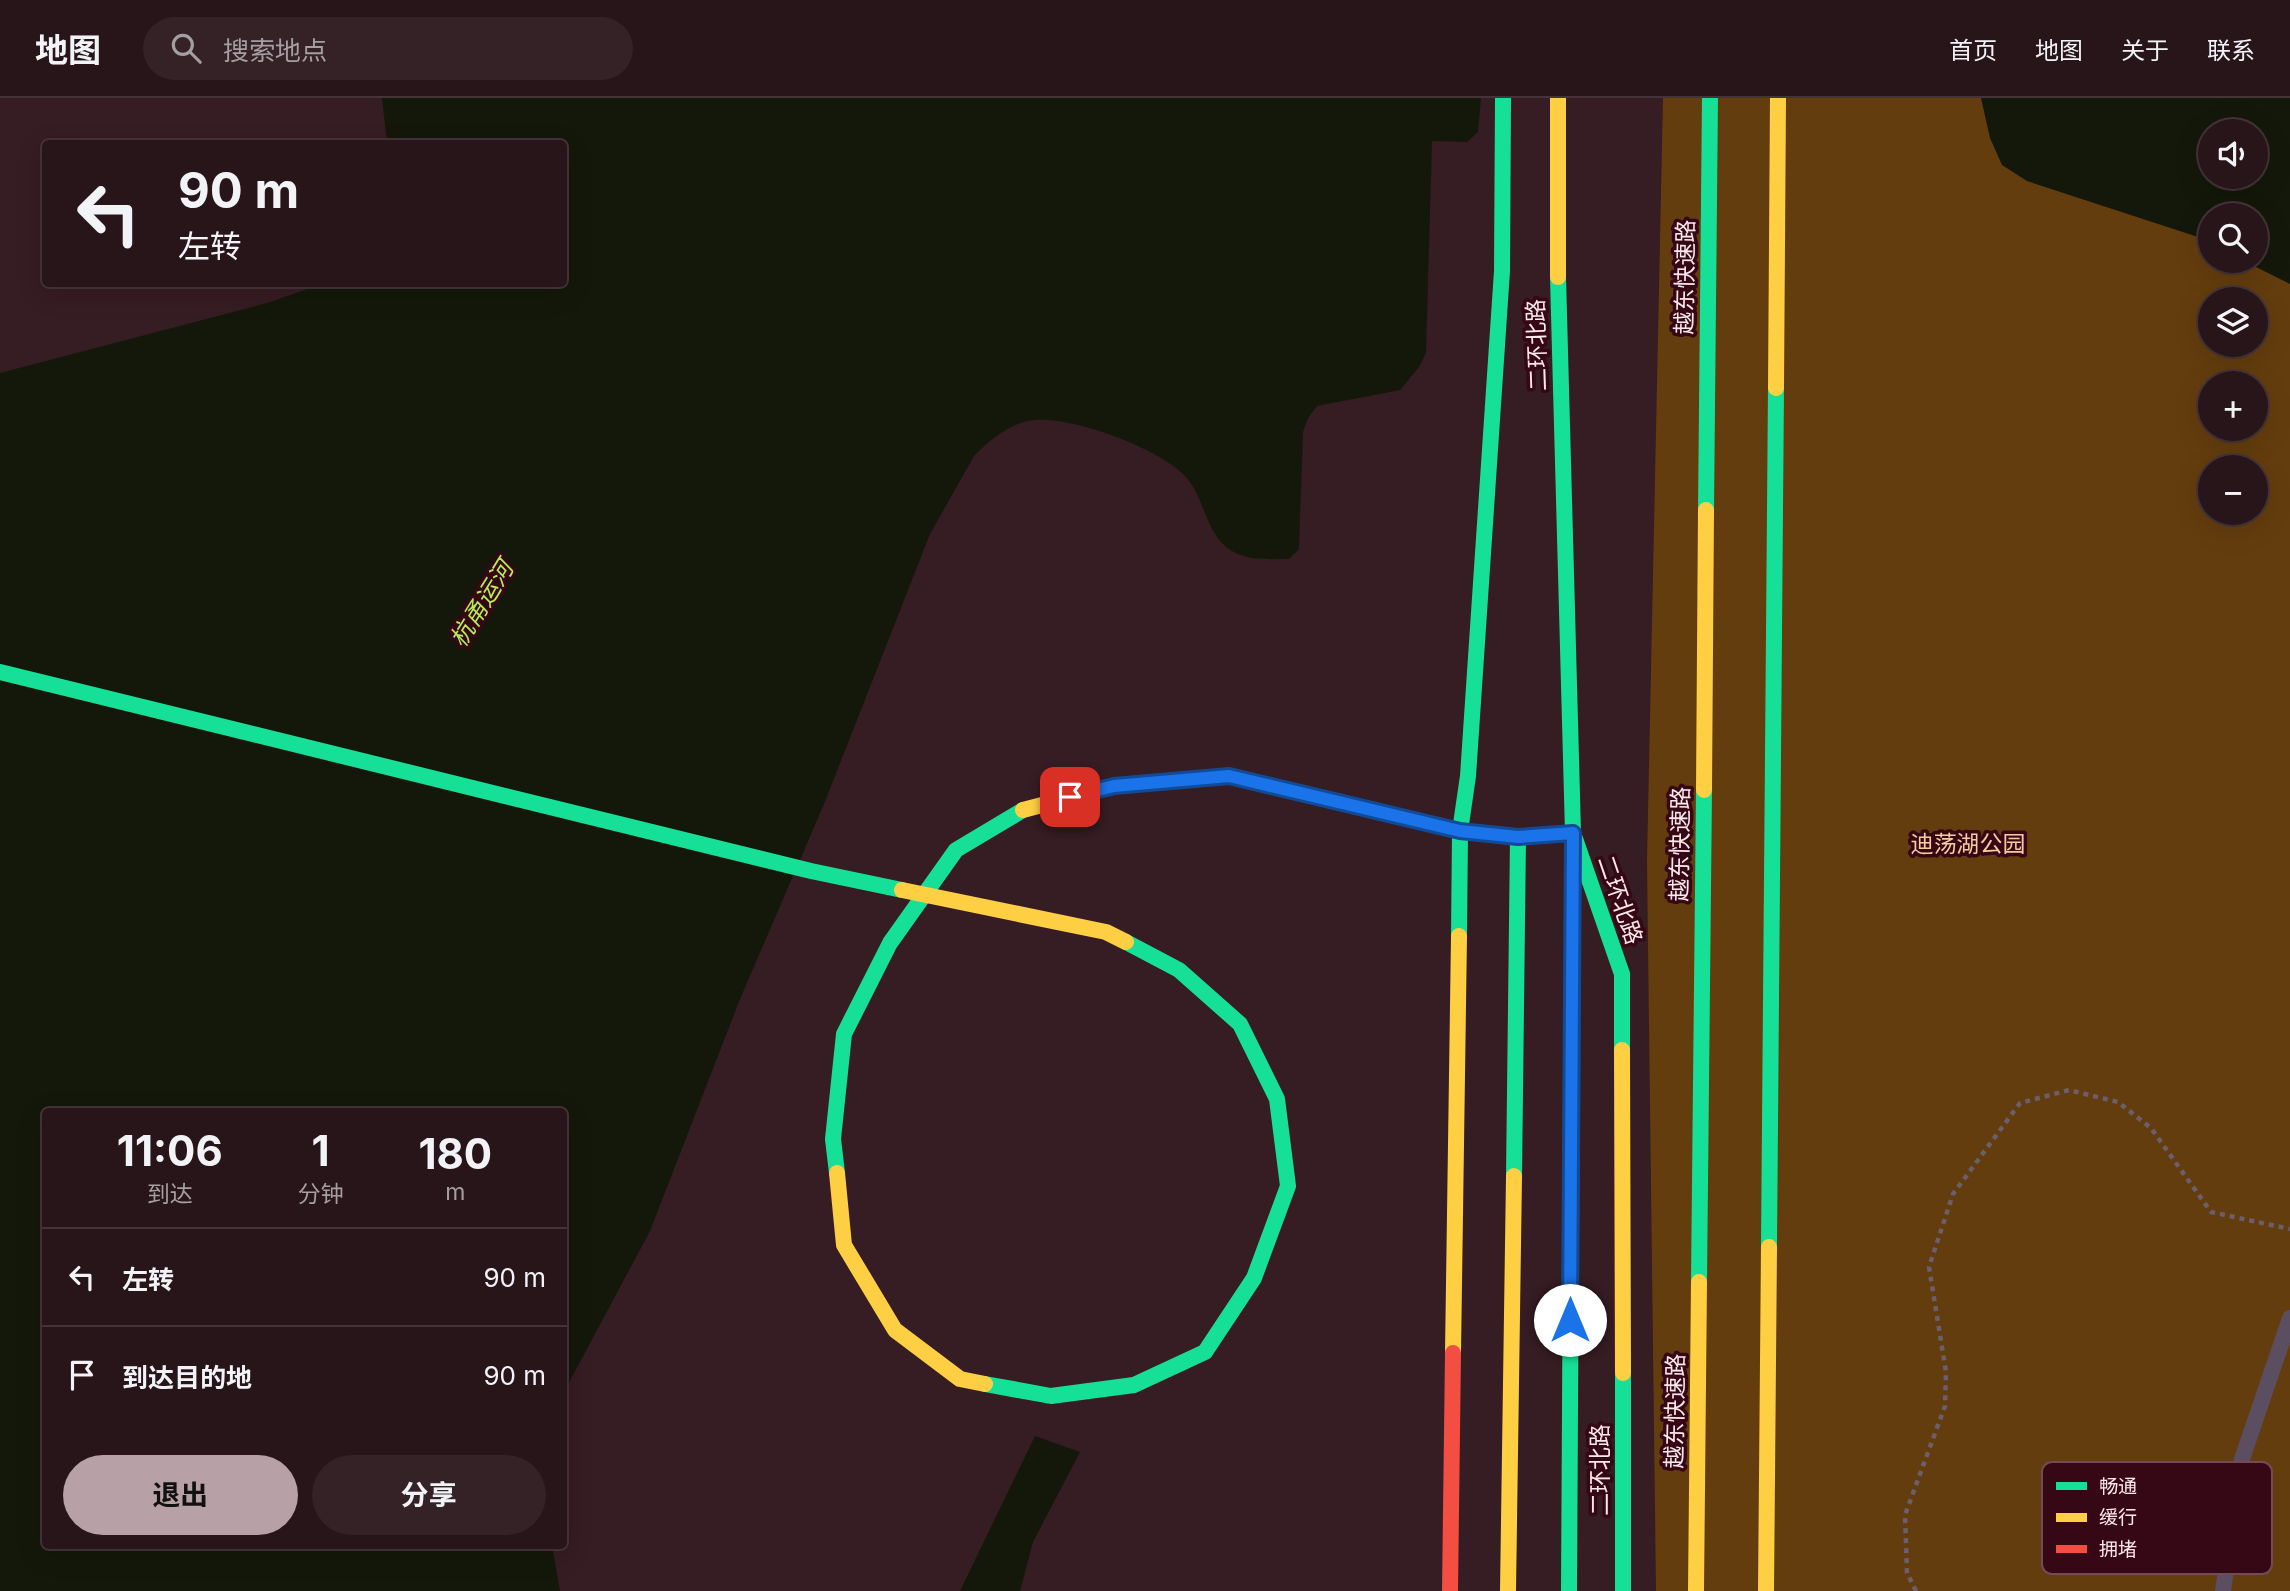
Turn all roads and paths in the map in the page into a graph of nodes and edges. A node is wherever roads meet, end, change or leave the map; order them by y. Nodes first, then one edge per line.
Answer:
1 (1503, 98) edge
2 (1558, 98) edge
3 (1710, 98) edge
4 (1777, 98) edge
5 (0, 672) edge
6 (1460, 831) junction
7 (1573, 833) junction
8 (1518, 837) junction
9 (2290, 1229) edge
10 (2290, 1318) edge
11 (2242, 1462) edge
12 (1450, 1591) edge
13 (1508, 1591) edge
14 (1569, 1591) edge
15 (1623, 1591) edge
16 (1696, 1591) edge
17 (1766, 1591) edge
18 (1916, 1591) edge

1 - 6 main road, 二环北路
2 - 7 main road, 二环北路
3 - 16 main road, 越东快速路
4 - 17 main road
5 - 6 main road
6 - 8 main road
6 - 12 main road, 二环北路
7 - 8 main road
7 - 14 main road
7 - 15 main road, 二环北路
8 - 13 main road
9 - 18 path
10 - 11 lane

